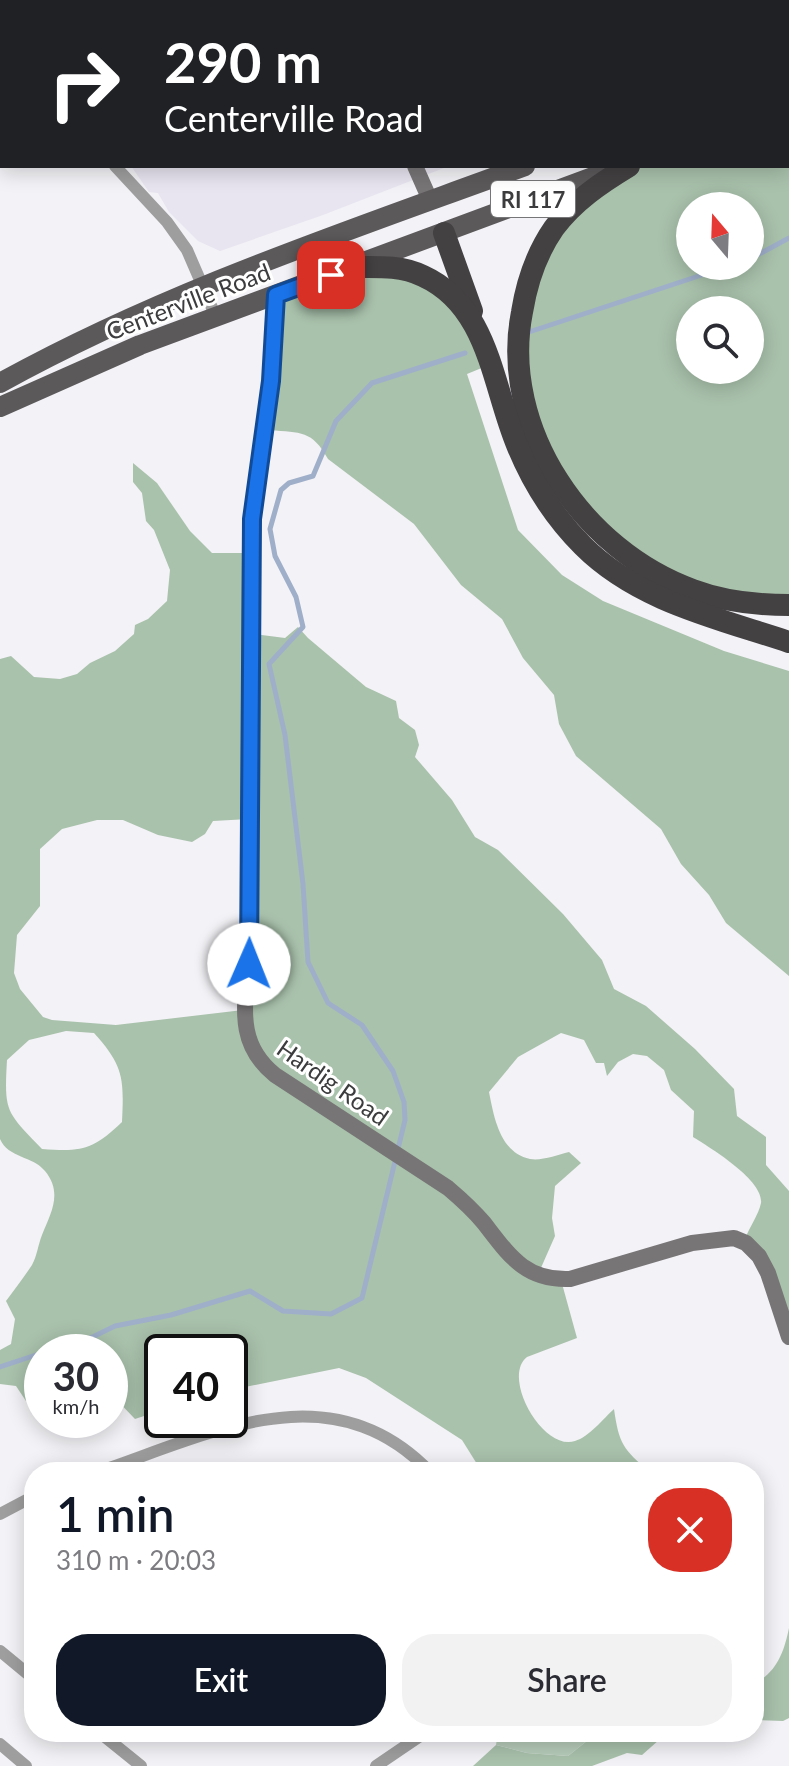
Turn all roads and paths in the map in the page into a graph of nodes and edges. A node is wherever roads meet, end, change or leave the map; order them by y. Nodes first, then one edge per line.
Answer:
1 (117, 168) edge
2 (416, 168) edge
3 (519, 168) edge
4 (617, 168) edge
5 (626, 168) edge
6 (430, 200) junction
7 (444, 233) junction
8 (352, 267) junction
9 (202, 288) junction
10 (276, 295) junction
11 (216, 317) junction
12 (478, 327) junction
13 (0, 383) edge
14 (0, 407) edge
15 (789, 605) edge
16 (789, 642) edge
17 (789, 1337) edge
18 (126, 1462) edge
19 (418, 1462) edge
20 (24, 1501) edge
21 (0, 1514) edge
22 (0, 1651) edge
23 (24, 1671) edge
24 (111, 1742) edge
25 (411, 1742) edge
26 (0, 1744) edge
27 (26, 1766) edge
28 (141, 1766) edge
29 (376, 1766) edge

1 - 9 street
2 - 6 street
3 - 6 main road, Centerville Road / RI 117
4 - 7 main road, Centerville Road / RI 117
5 - 15 highway
6 - 7 main road
6 - 9 main road, Centerville Road / RI 117
7 - 8 main road, Centerville Road / RI 117
7 - 12 highway
8 - 10 main road, Centerville Road / RI 117
8 - 12 highway
9 - 11 street
9 - 13 main road, Centerville Road / RI 117
10 - 11 main road, Centerville Road / RI 117
10 - 17 street, Hardig Road
11 - 14 main road, Centerville Road / RI 117
12 - 16 highway
18 - 19 street
20 - 21 street
22 - 23 street
24 - 28 street
25 - 29 street
26 - 27 street

